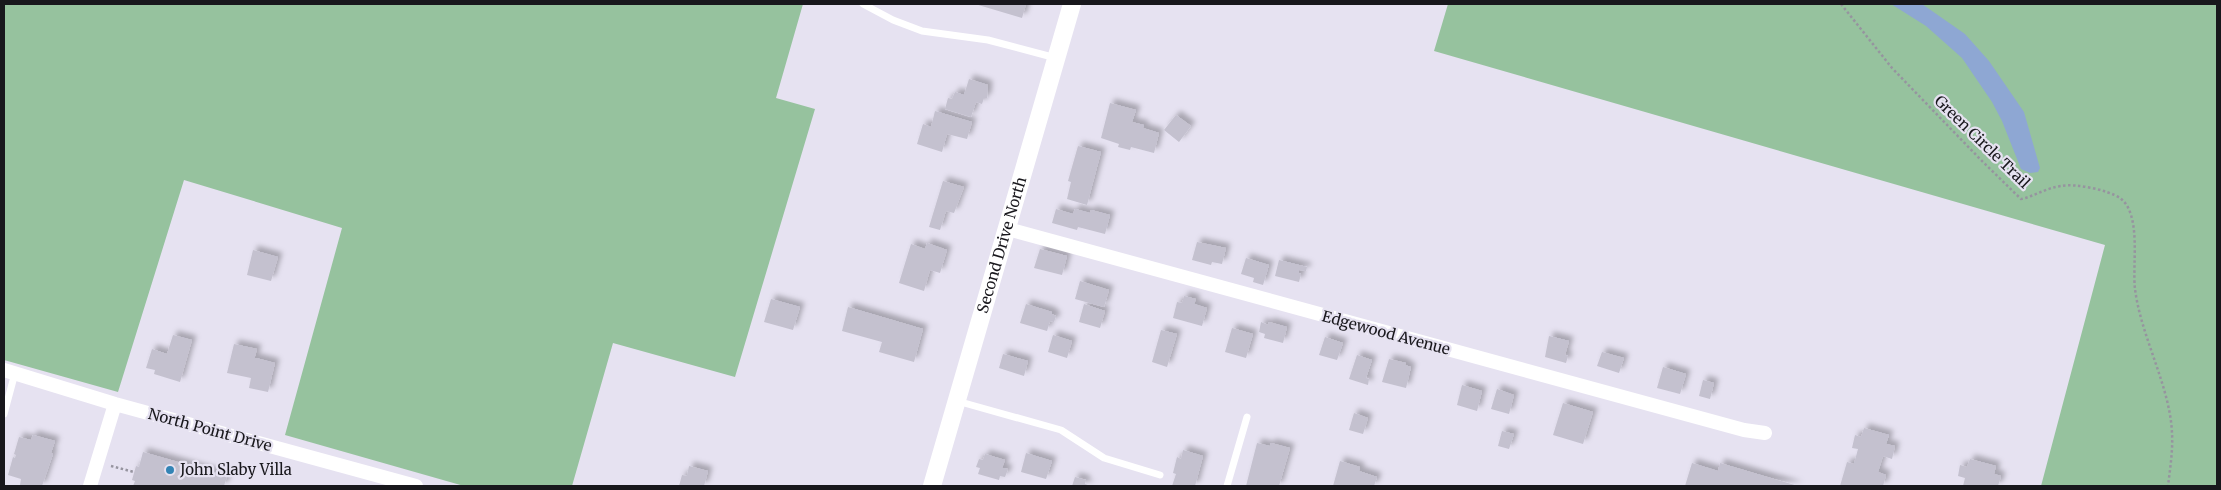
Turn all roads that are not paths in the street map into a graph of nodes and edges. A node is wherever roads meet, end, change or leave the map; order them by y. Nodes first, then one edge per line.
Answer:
1 (863, 4) edge
2 (1072, 4) edge
3 (1057, 58) junction
4 (1008, 229) junction
5 (9, 372) edge
6 (957, 401) junction
7 (114, 404) junction
8 (4, 414) edge
9 (1247, 417) dead end
10 (1765, 433) dead end
11 (1160, 475) dead end
12 (398, 484) edge
13 (90, 486) edge
14 (416, 486) edge
15 (932, 486) edge
16 (1227, 486) edge

1 - 3 lane
2 - 3 street, Second Drive North
3 - 4 street, Second Drive North
4 - 6 street, Second Drive North
4 - 10 street, Edgewood Avenue
5 - 7 street, North Point Drive
5 - 8 lane
6 - 11 lane
6 - 15 street, Second Drive North
7 - 12 street, North Point Drive
7 - 13 street
9 - 16 lane
12 - 14 street, North Point Drive

